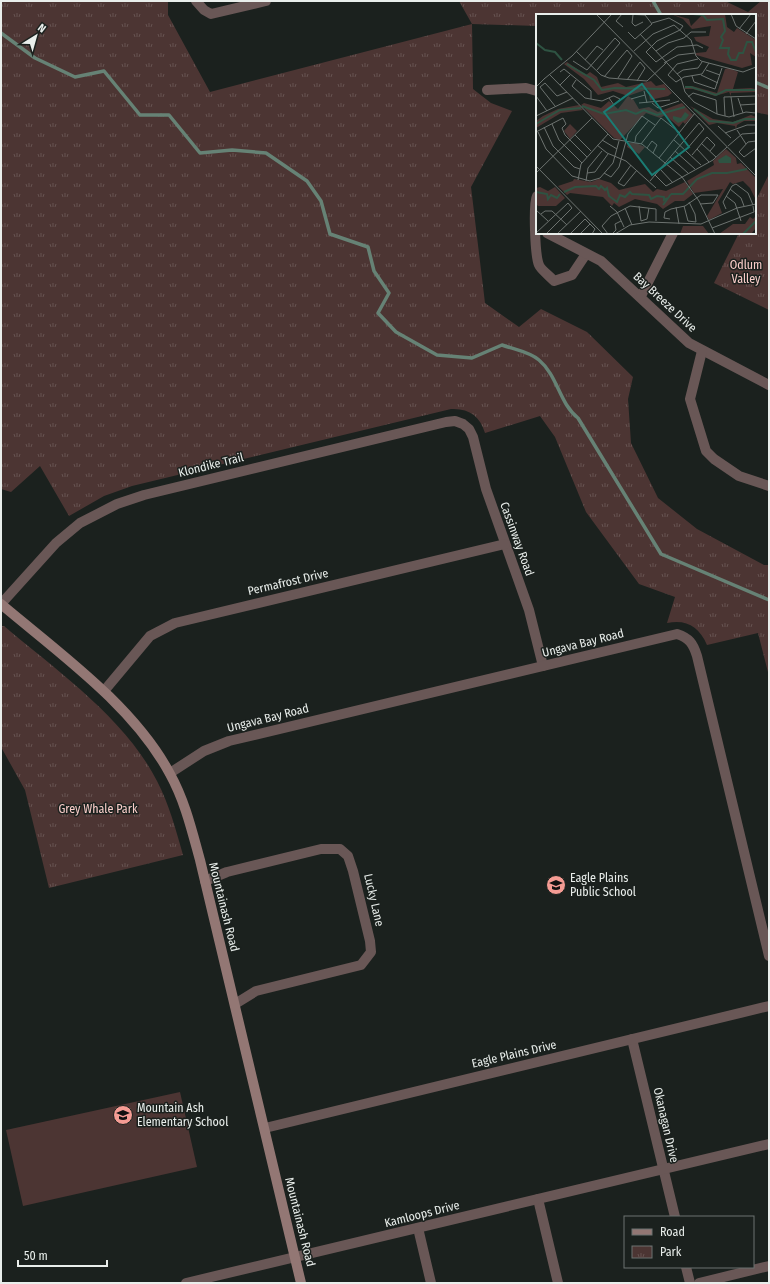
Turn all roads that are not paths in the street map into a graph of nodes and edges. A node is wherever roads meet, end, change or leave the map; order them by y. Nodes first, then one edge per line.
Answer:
1 (196, 1) edge
2 (266, 1) edge
3 (488, 90) dead end
4 (536, 91) edge
5 (536, 197) edge
6 (536, 227) edge
7 (537, 234) edge
8 (549, 234) edge
9 (672, 234) edge
10 (586, 254) junction
11 (641, 296) junction
12 (702, 351) junction
13 (769, 385) edge
14 (463, 424) joint
15 (769, 486) edge
16 (505, 544) junction
17 (1, 604) edge
18 (543, 666) junction
19 (104, 691) junction
20 (170, 773) junction
21 (205, 881) junction
22 (769, 956) edge
23 (234, 1004) junction
24 (769, 1006) edge
25 (632, 1039) junction
26 (264, 1128) junction
27 (769, 1144) edge
28 (663, 1169) junction
29 (538, 1199) junction
30 (675, 1216) edge
31 (418, 1228) junction
32 (295, 1257) junction
33 (769, 1266) edge
34 (686, 1268) edge
35 (186, 1283) edge
36 (301, 1283) edge
37 (431, 1283) edge
38 (558, 1283) edge
39 (690, 1283) edge
40 (698, 1283) edge

1 - 2 street
3 - 4 street
5 - 6 street
7 - 10 street
8 - 10 street, Bay Breeze Drive
9 - 11 street
10 - 11 street, Bay Breeze Drive
11 - 12 street, Bay Breeze Drive
12 - 13 street, Bay Breeze Drive
12 - 15 street
14 - 16 street, Cassinway Road
14 - 17 street, Klondike Trail
16 - 18 street, Cassinway Road
16 - 19 street, Permafrost Drive
17 - 19 street, Mountainash Road
18 - 20 street, Ungava Bay Road
18 - 22 street, Ungava Bay Road
19 - 20 street, Mountainash Road
20 - 21 street, Mountainash Road
21 - 23 street, Mountainash Road
21 - 23 street, Lucky Lane
23 - 26 street, Mountainash Road
24 - 25 street, Eagle Plains Drive
25 - 26 street, Eagle Plains Drive
25 - 28 street, Okanagan Drive
26 - 32 street, Mountainash Road
27 - 28 street, Kamloops Drive
28 - 29 street, Kamloops Drive
28 - 30 street, Okanagan Drive
29 - 31 street, Kamloops Drive
29 - 38 street
31 - 32 street, Kamloops Drive
31 - 37 street
32 - 35 street, Kamloops Drive
32 - 36 street, Mountainash Road
33 - 40 street
34 - 39 street

